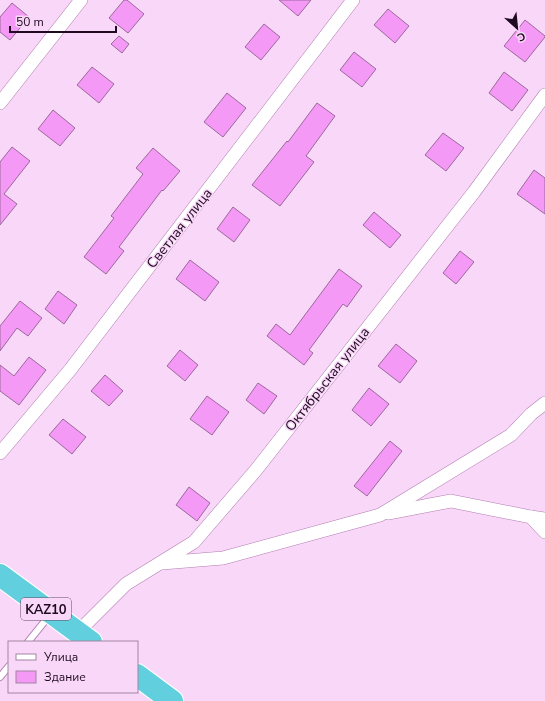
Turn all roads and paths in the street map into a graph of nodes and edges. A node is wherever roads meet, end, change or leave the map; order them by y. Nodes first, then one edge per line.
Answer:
1 (81, 0) edge
2 (353, 0) edge
3 (545, 95) edge
4 (0, 103) edge
5 (545, 403) edge
6 (2, 447) edge
7 (380, 515) junction
8 (531, 517) junction
9 (545, 519) edge
10 (545, 532) edge
11 (159, 564) junction
12 (0, 575) edge
13 (52, 613) junction
14 (84, 637) edge
15 (29, 641) edge
16 (8, 667) edge
17 (138, 676) edge
18 (0, 677) edge
19 (172, 701) edge

1 - 4 street
2 - 6 street, Светлая улица
3 - 11 street, Октябрьская улица
5 - 7 street
7 - 8 street
7 - 11 street
8 - 9 street
8 - 10 street
11 - 14 street, Октябрьская улица
12 - 13 highway, KAZ10
13 - 14 highway, KAZ10
13 - 15 lane
16 - 18 lane
17 - 19 highway

